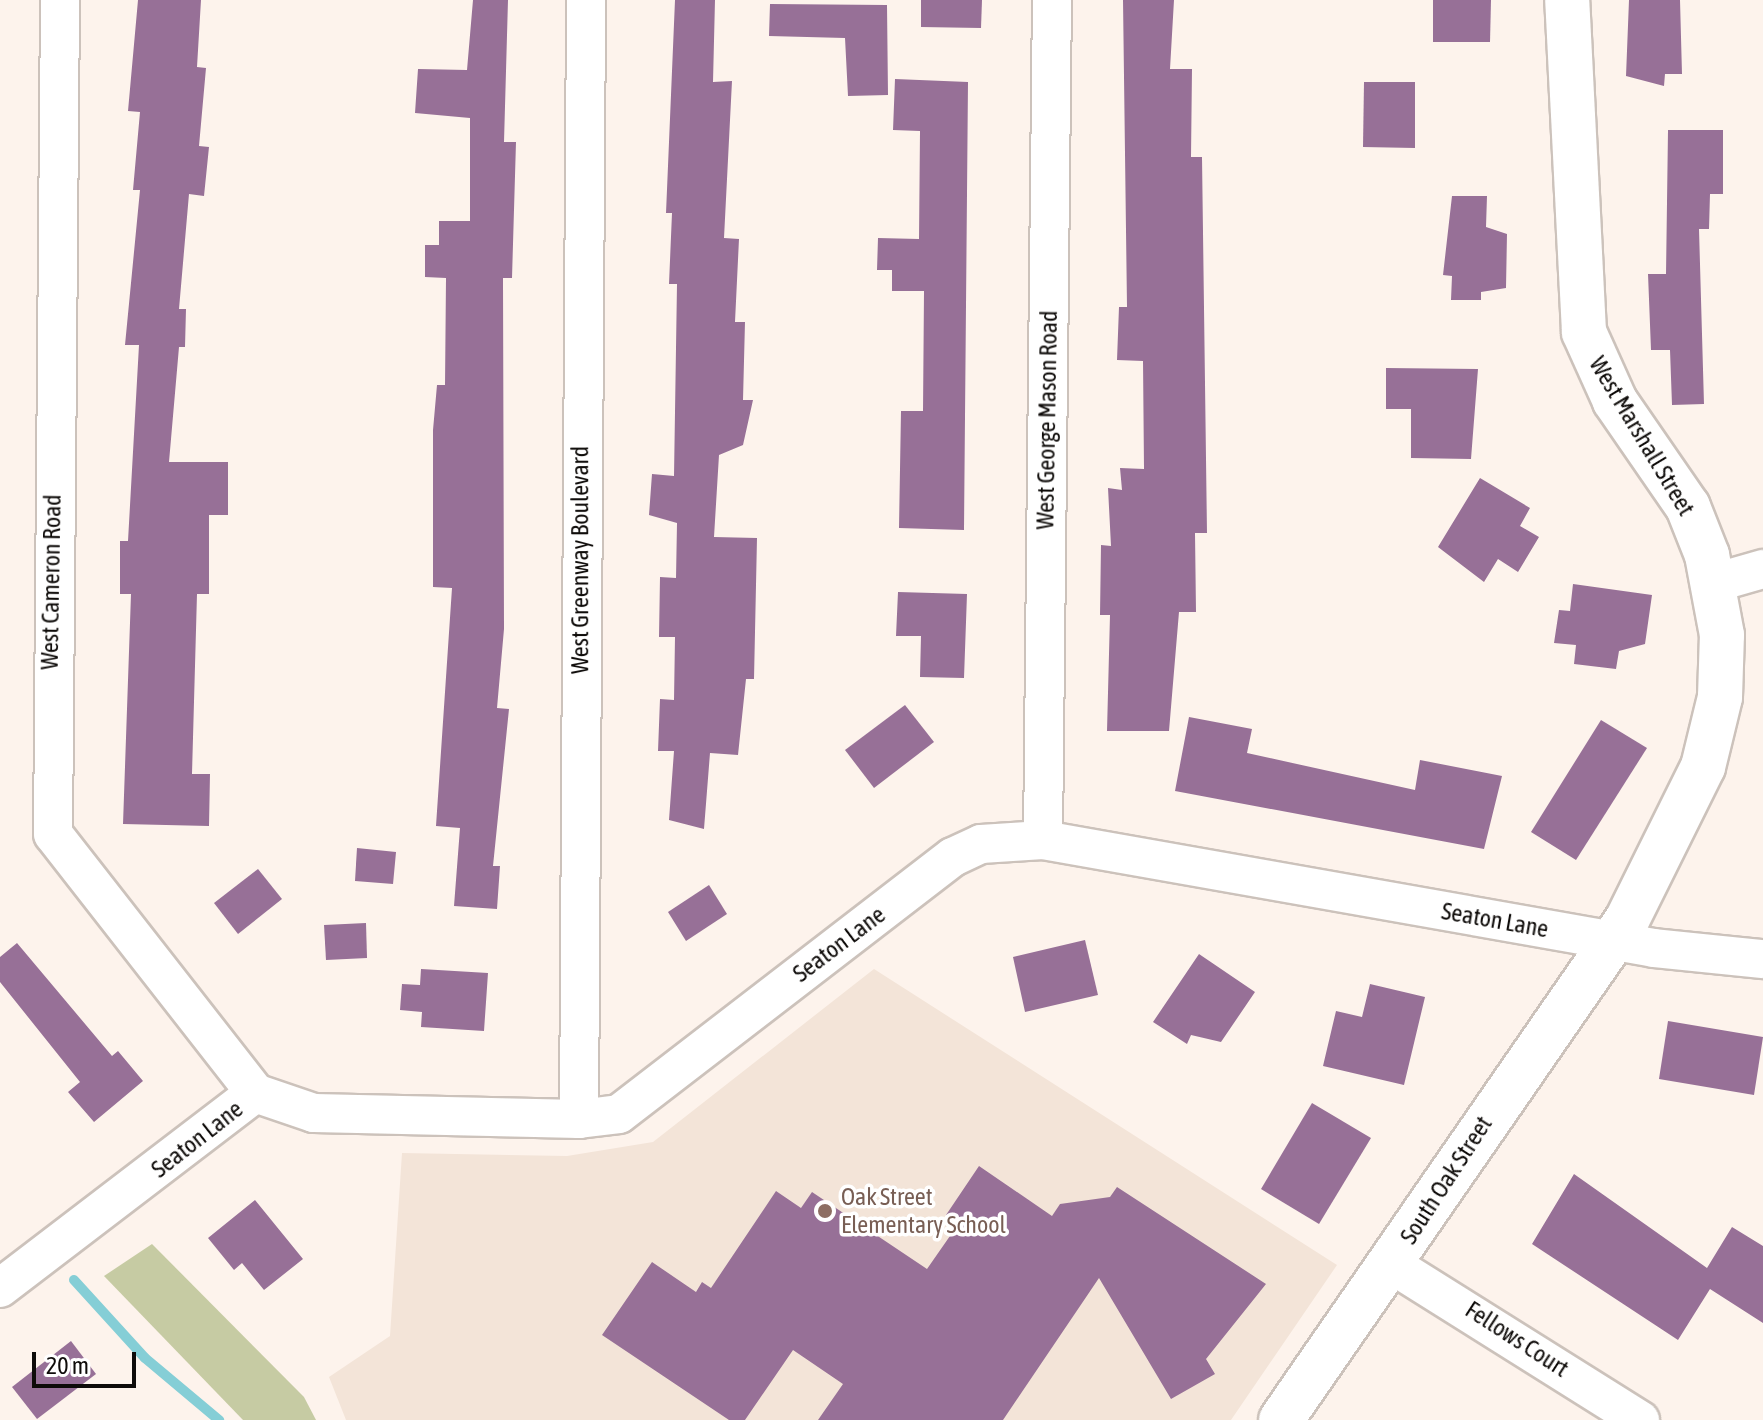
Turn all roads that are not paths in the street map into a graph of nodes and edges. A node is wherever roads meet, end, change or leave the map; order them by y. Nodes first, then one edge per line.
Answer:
1 (60, 0) edge
2 (586, 0) edge
3 (1052, 0) edge
4 (1567, 0) edge
5 (1763, 569) edge
6 (1714, 583) junction
7 (1043, 840) junction
8 (1612, 941) junction
9 (1763, 959) edge
10 (255, 1093) junction
11 (579, 1119) junction
12 (1391, 1264) junction
13 (0, 1288) edge
14 (1281, 1420) edge
15 (1640, 1420) edge

1 - 10 street, West Cameron Road
2 - 11 street, West Greenway Boulevard
3 - 7 street, West George Mason Road
4 - 6 street, West Marshall Street
5 - 6 street
6 - 8 street, West Marshall Street
7 - 8 street, Seaton Lane
7 - 11 street, Seaton Lane
8 - 9 street, Seaton Lane
8 - 12 street, South Oak Street
10 - 11 street, Seaton Lane
10 - 13 street, Seaton Lane
12 - 14 street, South Oak Street
12 - 15 street, Fellows Court

